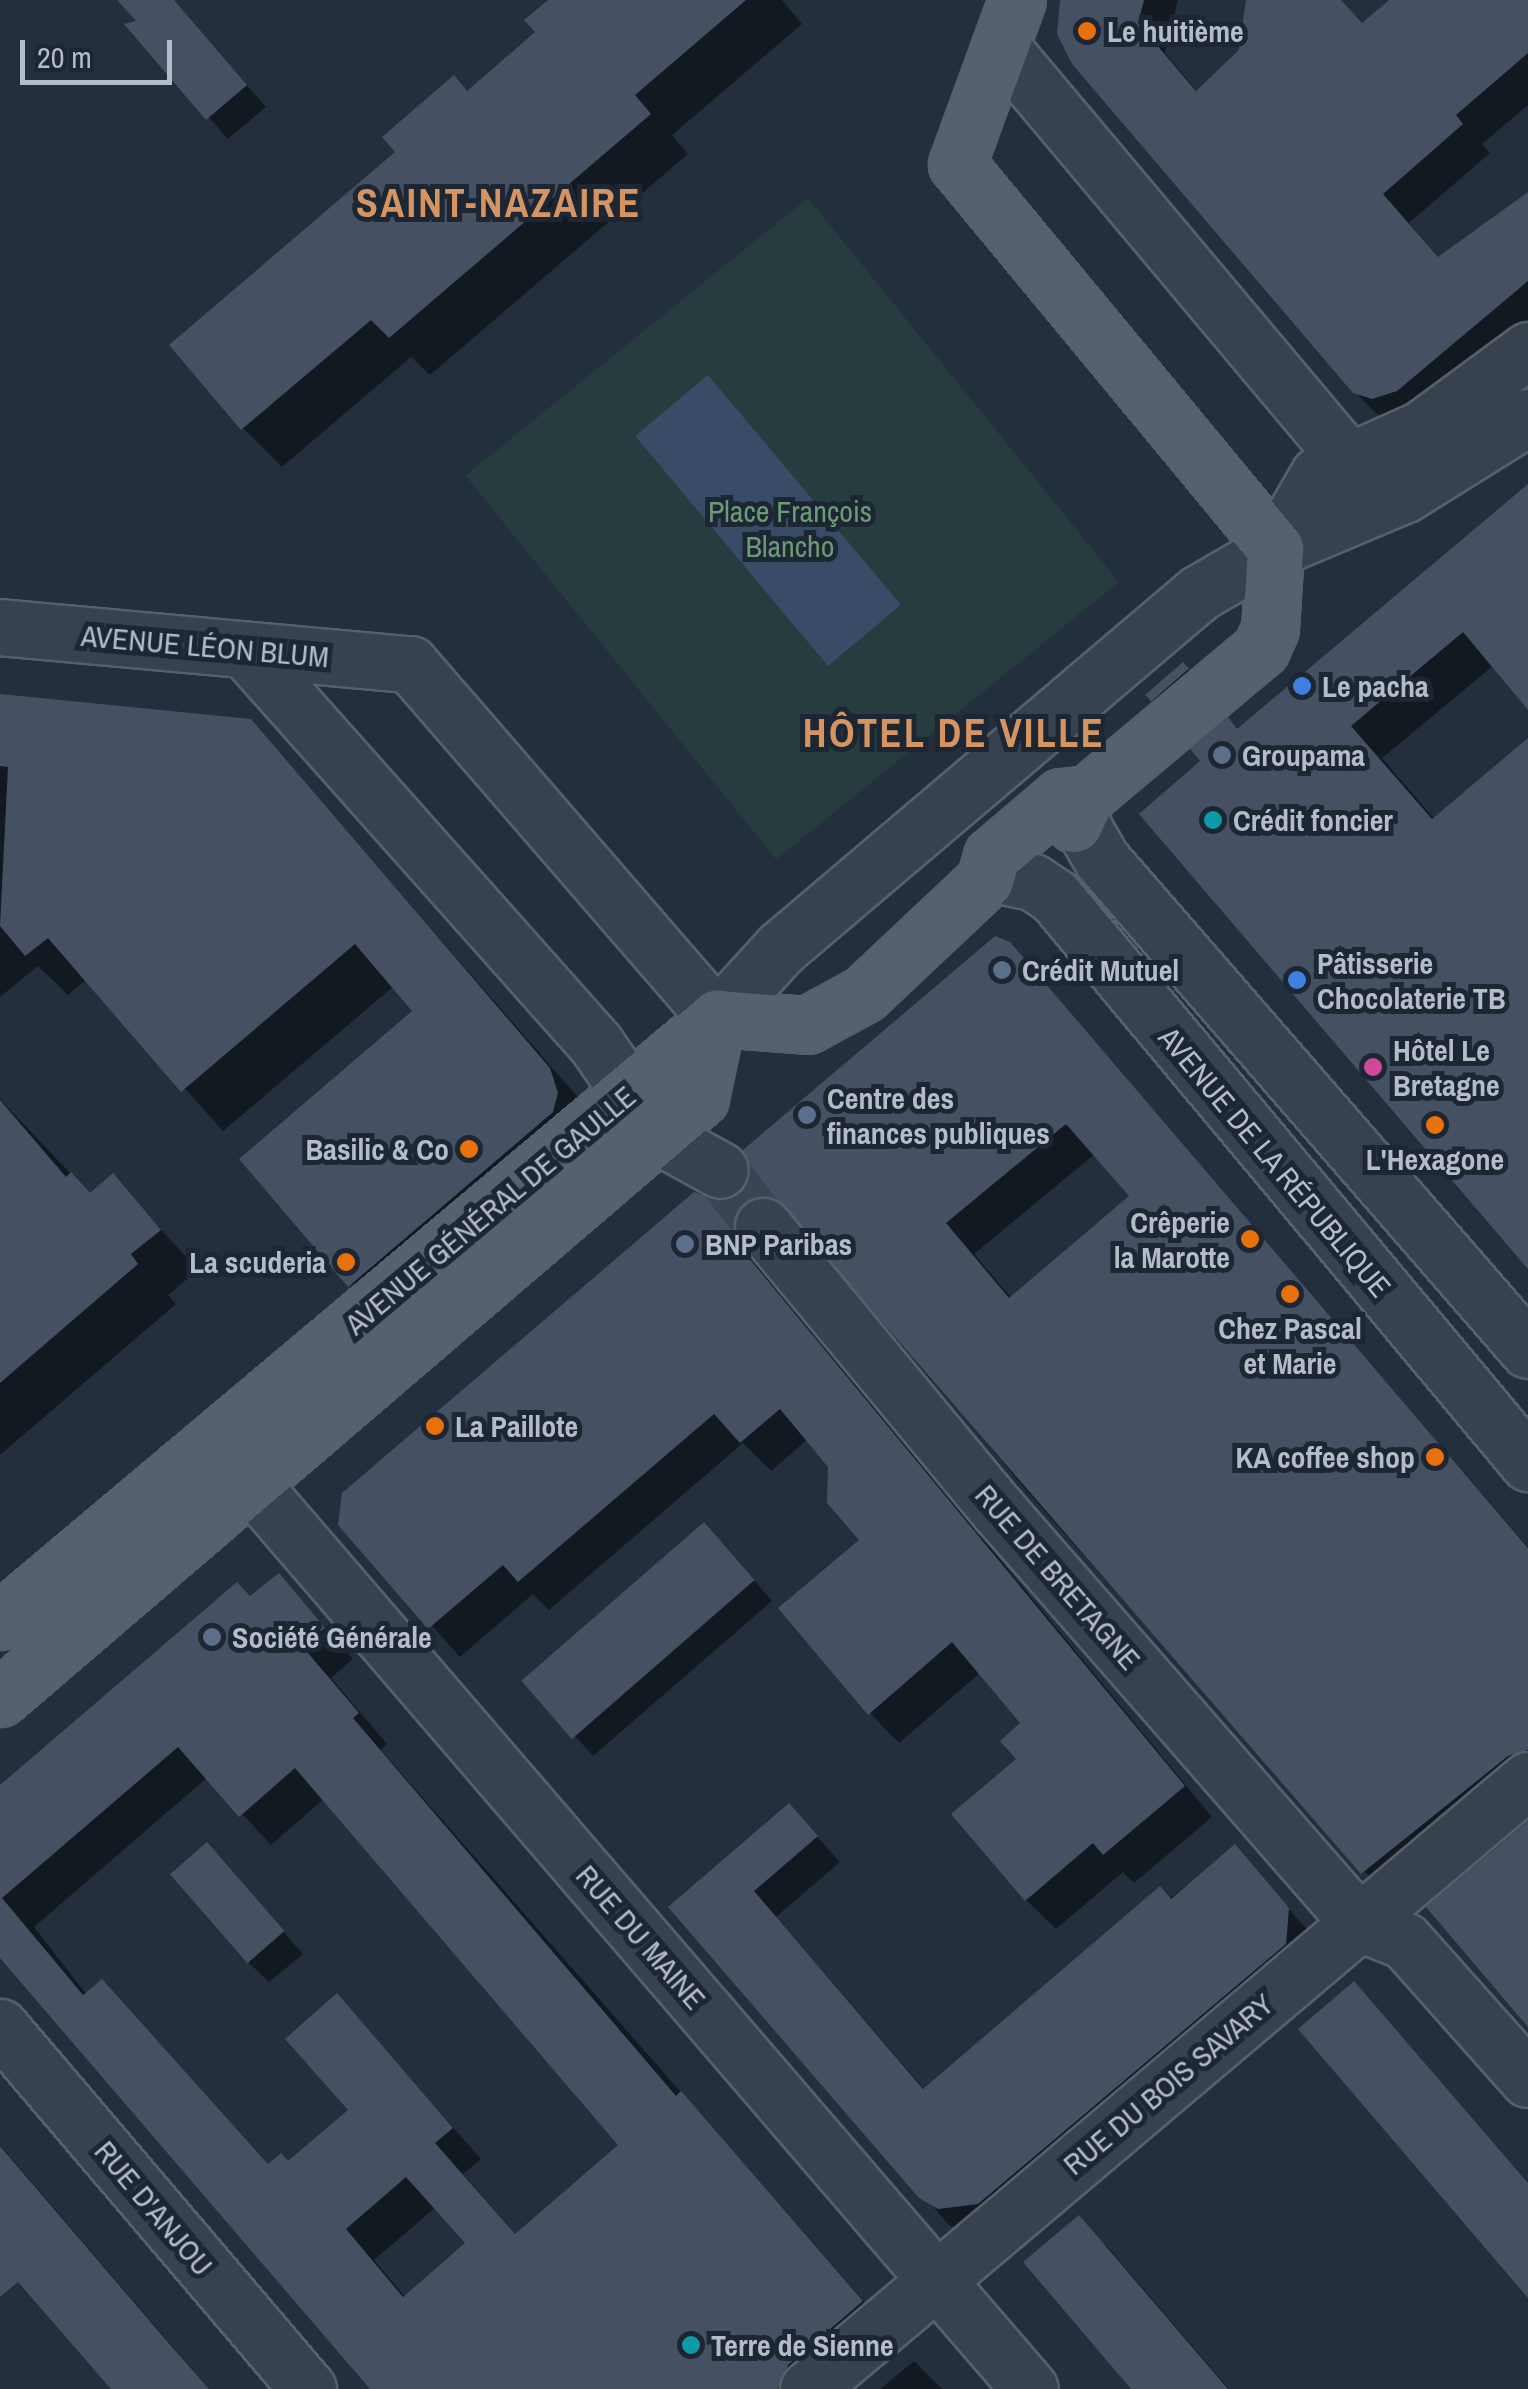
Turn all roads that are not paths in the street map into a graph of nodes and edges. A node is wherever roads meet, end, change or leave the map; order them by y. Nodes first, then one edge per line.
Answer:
1 (1009, 24) edge
2 (1528, 350) edge
3 (1528, 386) edge
4 (1528, 416) edge
5 (1348, 460) junction
6 (1275, 549) junction
7 (0, 627) edge
8 (248, 653) junction
9 (1083, 807) junction
10 (999, 879) junction
11 (717, 1018) junction
12 (643, 1116) junction
13 (720, 1170) tunnel mouth
14 (763, 1226) tunnel mouth
15 (1528, 1350) edge
16 (262, 1402) junction
17 (1528, 1463) edge
18 (252, 1486) junction
19 (0, 1621) edge
20 (0, 1664) edge
21 (0, 1698) edge
22 (1528, 1780) edge
23 (1359, 1922) junction
24 (0, 2027) edge
25 (1528, 2079) edge
26 (0, 2081) edge
27 (937, 2280) junction
28 (262, 2389) edge
29 (308, 2389) edge
30 (808, 2389) edge
31 (1030, 2389) edge

1 - 5 street
1 - 6 main road
2 - 5 street
3 - 6 street
4 - 6 street
5 - 6 street
6 - 9 main road
6 - 11 street
7 - 8 street, AVENUE LÉON BLUM
8 - 11 street, AVENUE LÉON BLUM
8 - 12 street
9 - 10 main road
9 - 15 street
10 - 11 main road
10 - 17 street, AVENUE DE LA RÉPUBLIQUE
11 - 12 main road, AVENUE GÉNÉRAL DE GAULLE
12 - 13 street
12 - 16 main road, AVENUE GÉNÉRAL DE GAULLE
12 - 18 main road, AVENUE GÉNÉRAL DE GAULLE
14 - 23 street, RUE DE BRETAGNE
16 - 19 main road, AVENUE GÉNÉRAL DE GAULLE
16 - 20 street
18 - 21 main road, AVENUE GÉNÉRAL DE GAULLE
18 - 27 street, RUE DU MAINE
22 - 23 street, RUE DU BOIS SAVARY
23 - 25 street
23 - 27 street, RUE DU BOIS SAVARY
24 - 29 street, RUE D'ANJOU
26 - 28 street, RUE D'ANJOU
27 - 30 street, RUE DU BOIS SAVARY
27 - 31 street, RUE DU MAINE

